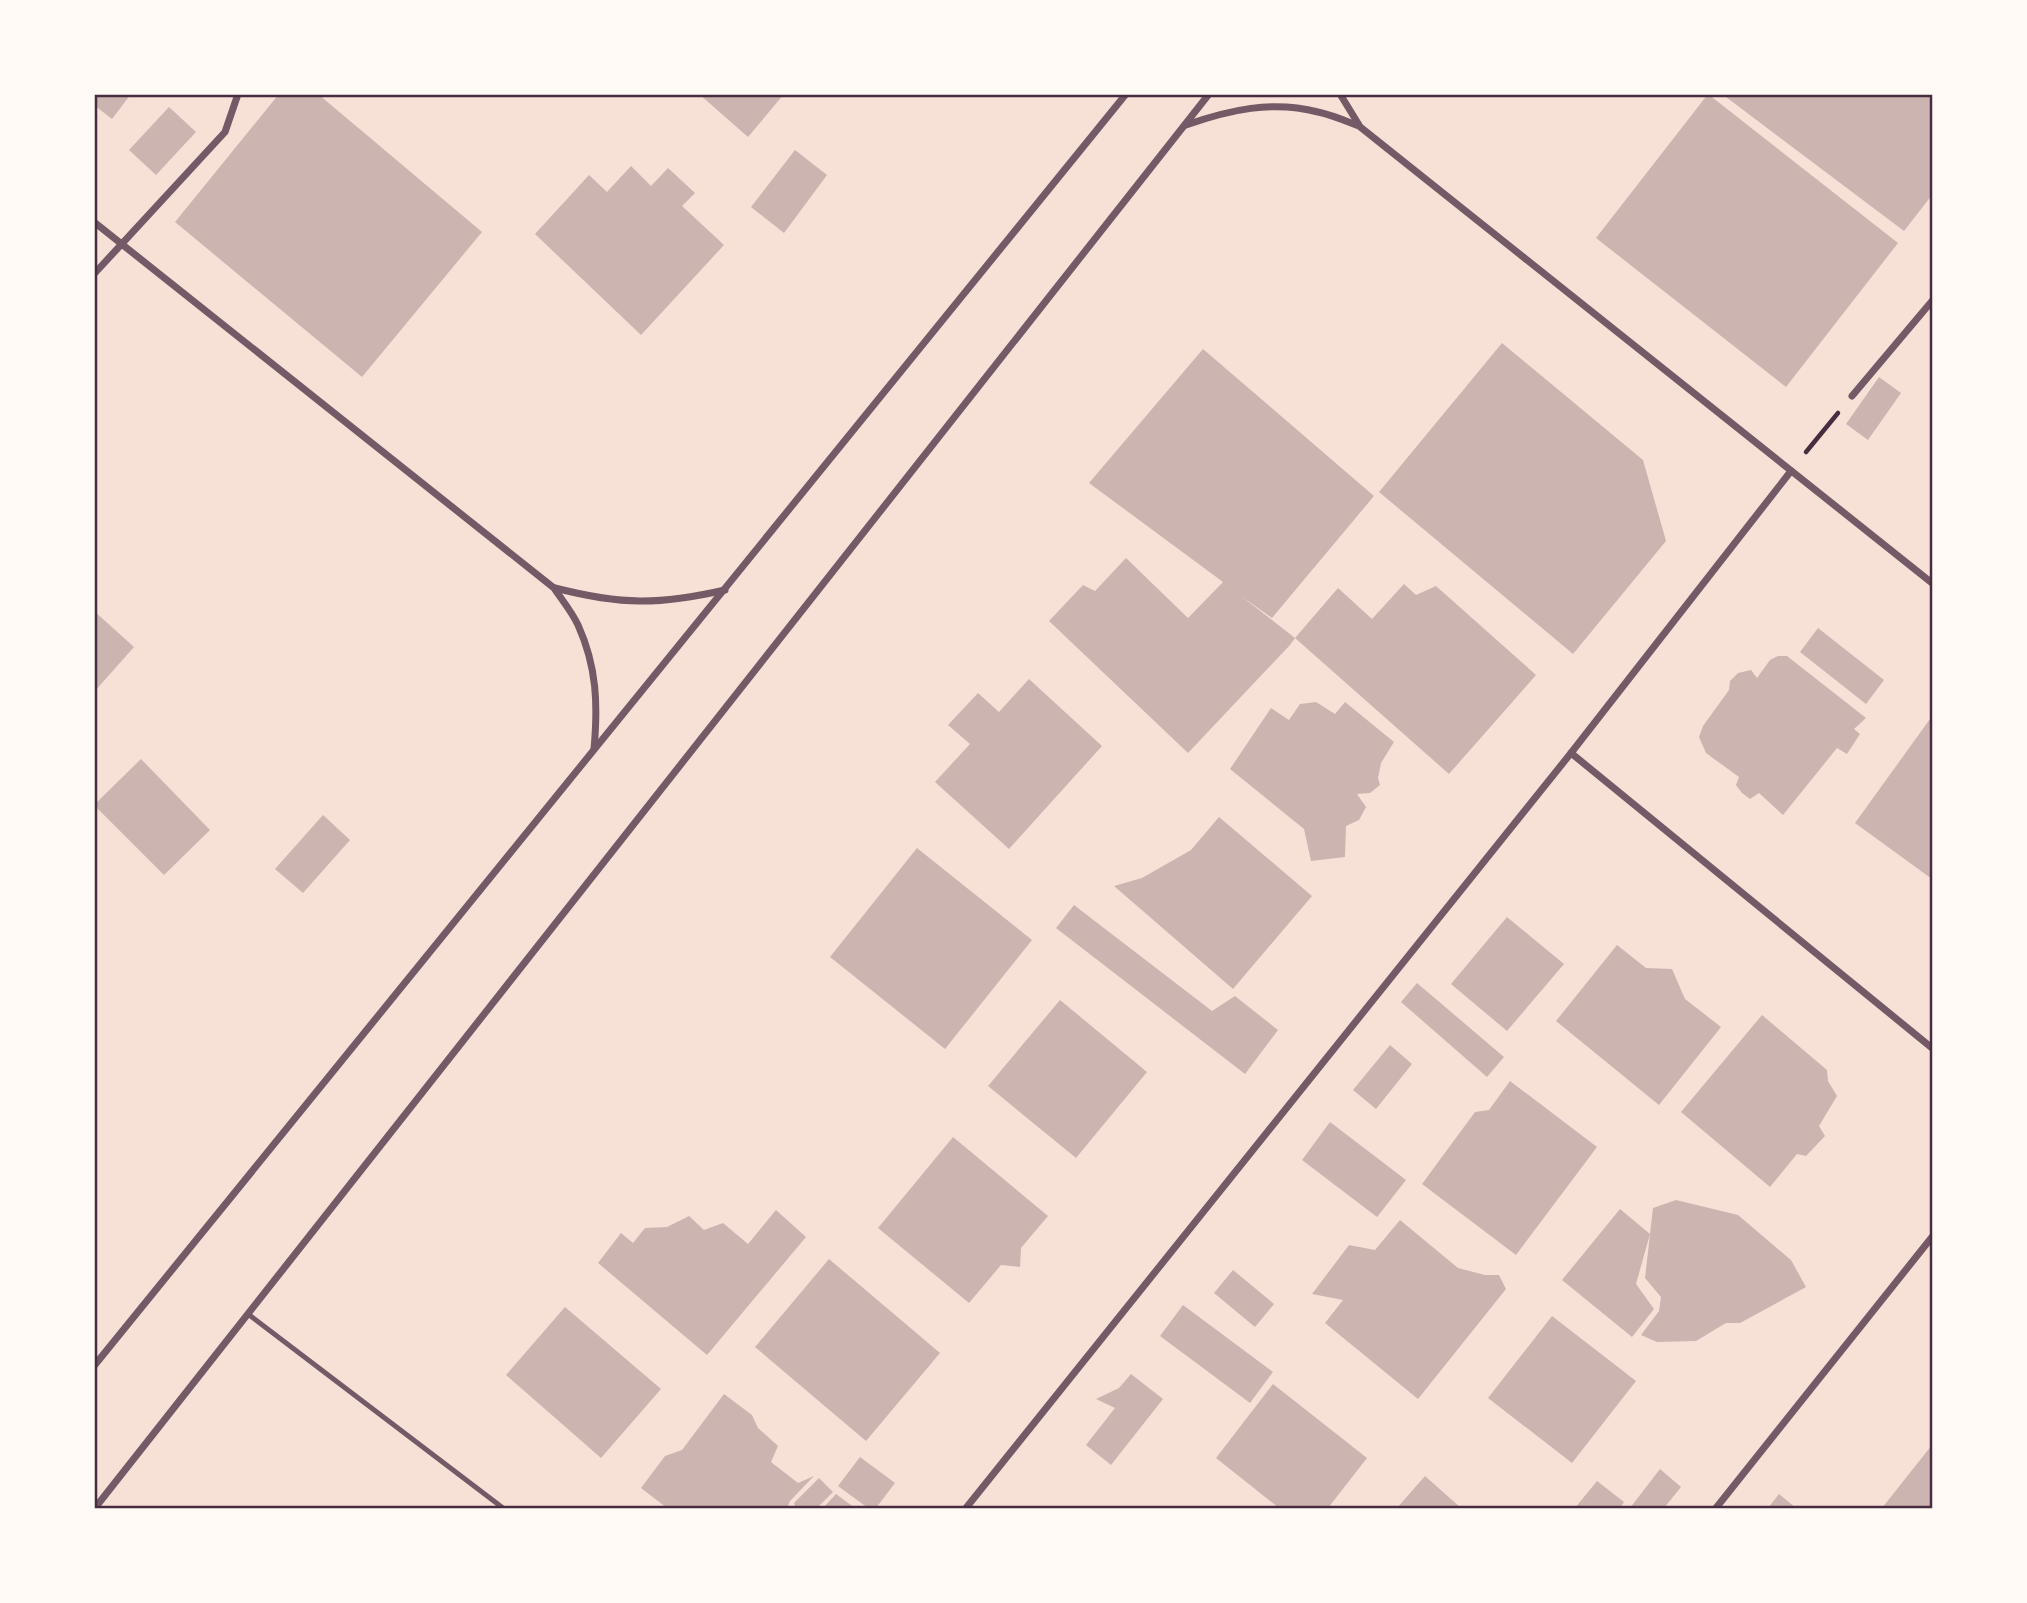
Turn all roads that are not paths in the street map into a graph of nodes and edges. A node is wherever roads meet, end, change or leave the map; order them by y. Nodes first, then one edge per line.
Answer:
1 (238, 94) edge
2 (1126, 94) edge
3 (1209, 94) edge
4 (1340, 94) edge
5 (1185, 125) junction
6 (1359, 126) junction
7 (94, 222) edge
8 (121, 243) junction
9 (94, 274) edge
10 (1933, 301) edge
11 (1852, 396) road end
12 (1791, 471) junction
13 (1933, 583) edge
14 (554, 588) junction
15 (725, 590) junction
16 (594, 750) junction
17 (1571, 753) junction
18 (1933, 1048) edge
19 (1933, 1237) edge
20 (248, 1314) junction
21 (94, 1366) edge
22 (95, 1508) edge
23 (503, 1508) edge
24 (966, 1508) edge
25 (1716, 1508) edge

1 - 8 street
2 - 15 street
3 - 5 street
4 - 6 street
5 - 6 street
5 - 20 street
6 - 12 street
7 - 8 street
8 - 9 street
8 - 14 street
10 - 11 street
12 - 13 street
12 - 17 street
14 - 15 street
14 - 16 street
15 - 16 street
16 - 21 street
17 - 18 street
17 - 24 street
19 - 25 street
20 - 22 street
20 - 23 lane

